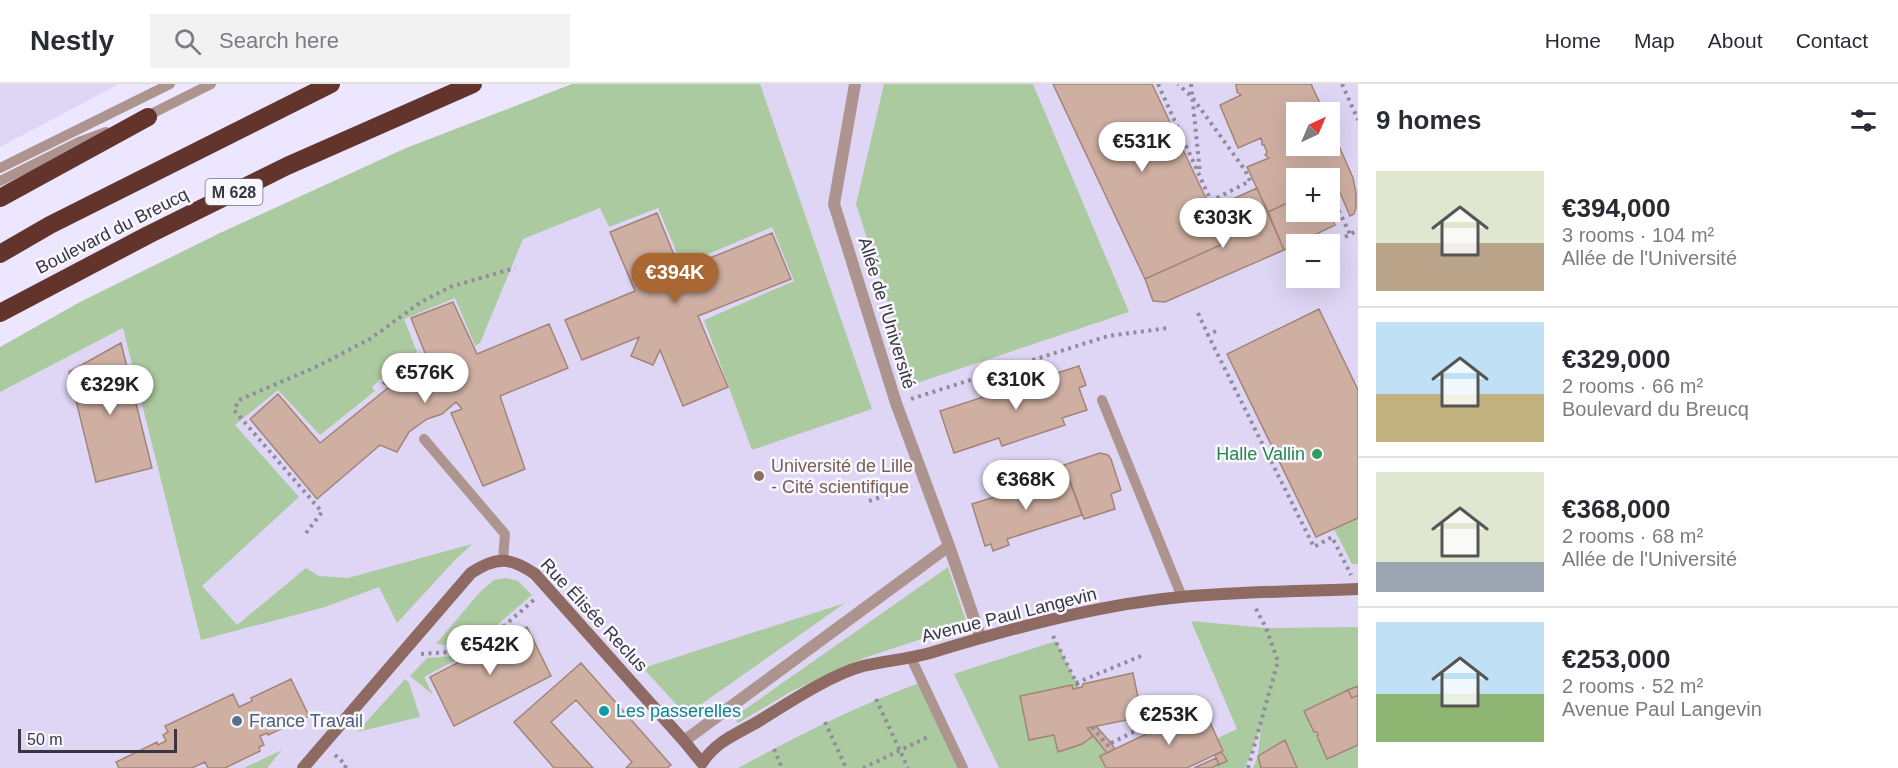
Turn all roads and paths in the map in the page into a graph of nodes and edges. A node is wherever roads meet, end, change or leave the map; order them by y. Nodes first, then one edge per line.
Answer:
1 (170, 84) edge
2 (211, 84) edge
3 (331, 84) edge
4 (473, 84) edge
5 (855, 84) edge
6 (1158, 84) edge
7 (1178, 84) edge
8 (1191, 84) edge
9 (1342, 84) edge
10 (1192, 97) junction
11 (148, 117) junction
12 (1358, 120) edge
13 (0, 168) edge
14 (1201, 179) junction
15 (0, 181) edge
16 (0, 198) edge
17 (1340, 213) edge
18 (1358, 230) edge
19 (1350, 234) junction
20 (1345, 237) dead end
21 (0, 254) edge
22 (515, 268) dead end
23 (0, 313) edge
24 (1198, 313) dead end
25 (1168, 328) dead end
26 (1216, 331) dead end
27 (1208, 335) junction
28 (1102, 400) dead end
29 (896, 403) junction
30 (424, 439) dead end
31 (924, 483) junction
32 (869, 501) dead end
33 (306, 533) dead end
34 (949, 546) junction
35 (502, 560) junction
36 (547, 587) junction
37 (1358, 589) edge
38 (1247, 594) junction
39 (1182, 597) junction
40 (1046, 622) junction
41 (980, 636) junction
42 (399, 656) junction
43 (1141, 656) dead end
44 (910, 658) junction
45 (876, 699) dead end
46 (1156, 721) dead end
47 (825, 722) dead end
48 (1092, 727) dead end
49 (945, 729) junction
50 (684, 741) junction
51 (1111, 743) dead end
52 (774, 749) dead end
53 (900, 750) junction
54 (1112, 750) dead end
55 (701, 766) edge
56 (303, 768) edge
57 (782, 768) edge
58 (846, 768) edge
59 (863, 768) edge
60 (908, 768) edge
61 (963, 768) edge
62 (1248, 768) edge

1 - 13 lane
2 - 11 lane
3 - 21 highway, Boulevard du Breucq
4 - 23 highway, Boulevard du Breucq / M 628
5 - 29 street, Allée de l'Université
6 - 14 path
7 - 10 path
8 - 10 path
9 - 12 path
10 - 14 path
10 - 14 path
11 - 15 lane
11 - 16 highway
17 - 19 path
18 - 19 path
19 - 20 path
22 - 33 path
24 - 27 path
25 - 29 path
26 - 27 path
27 - 37 path
28 - 39 lane
29 - 31 street, Allée de l'Université
30 - 35 lane
31 - 32 path
31 - 34 street, Allée de l'Université
34 - 41 street, Allée de l'Université
34 - 50 street
35 - 36 street, Rue Élisée Reclus
35 - 42 street
36 - 42 path
36 - 50 street, Rue Élisée Reclus
37 - 38 street, Avenue Paul Langevin
38 - 39 street, Avenue Paul Langevin
38 - 62 path
39 - 40 street, Avenue Paul Langevin
40 - 41 street, Avenue Paul Langevin
40 - 43 path
41 - 44 street, Avenue Paul Langevin
42 - 56 street
44 - 49 lane
44 - 55 street, Avenue Paul Langevin
45 - 53 path
46 - 51 path
47 - 58 path
48 - 54 path
49 - 53 path
49 - 61 lane
50 - 55 street, Rue Élisée Reclus
52 - 57 path
53 - 59 path
53 - 60 path

